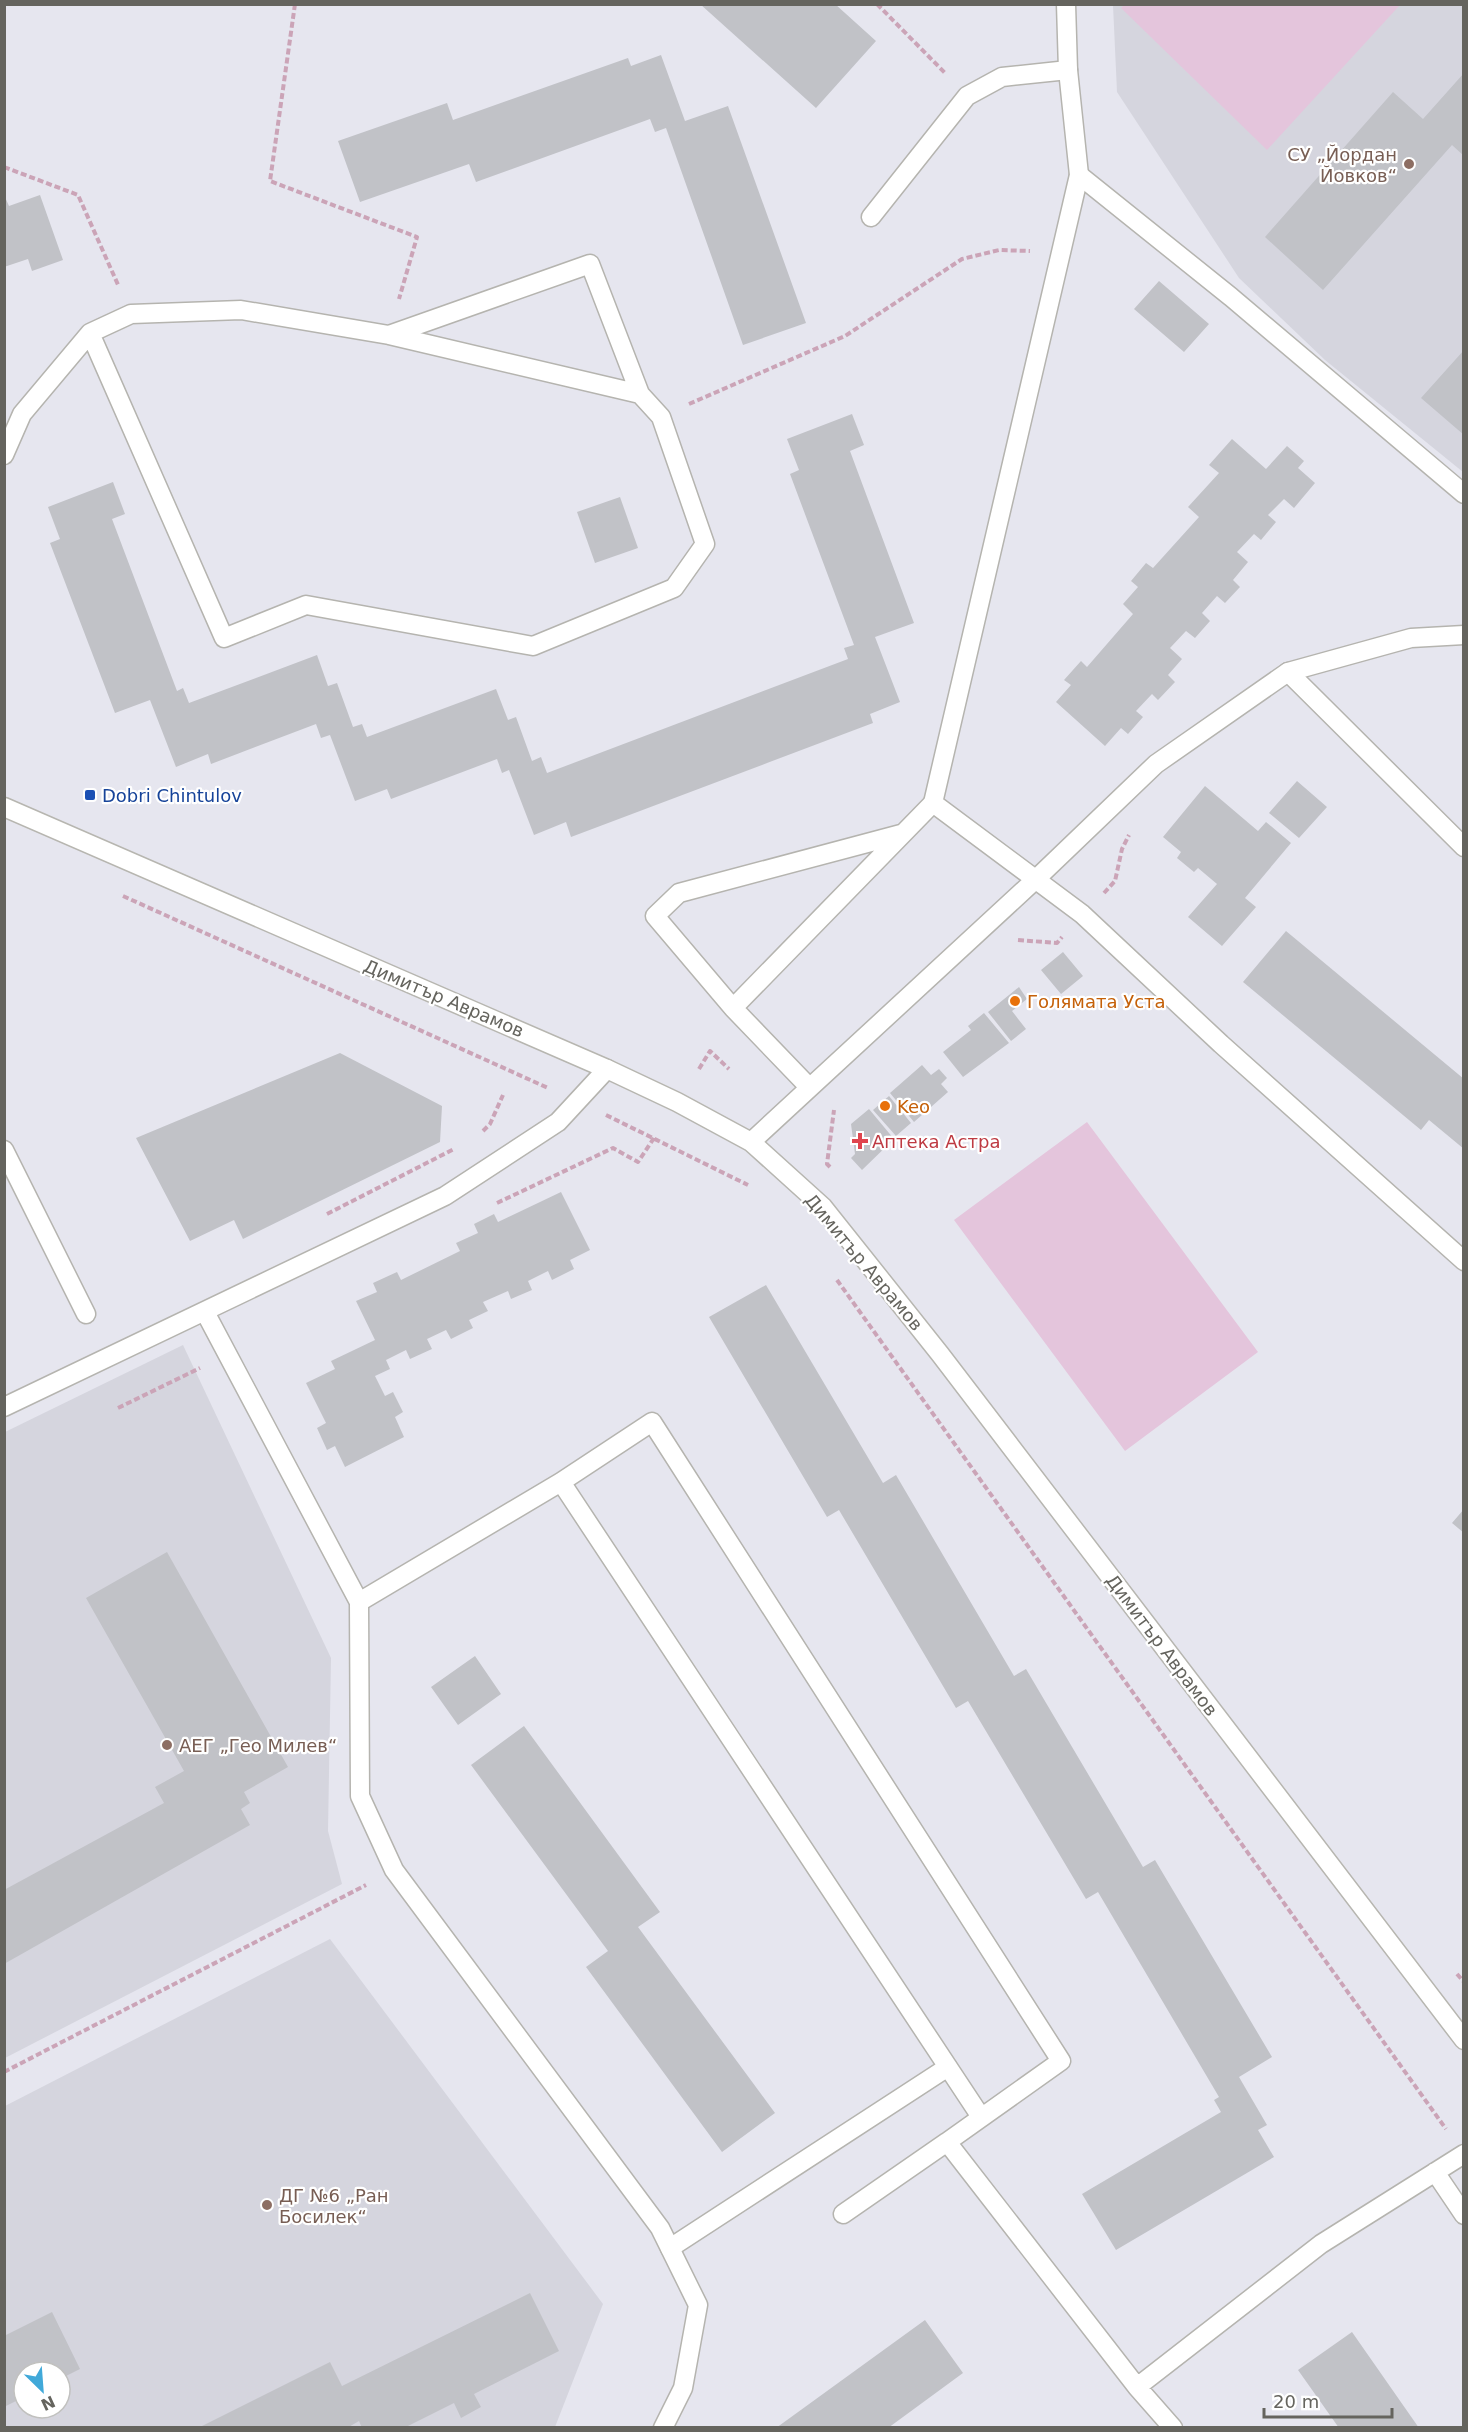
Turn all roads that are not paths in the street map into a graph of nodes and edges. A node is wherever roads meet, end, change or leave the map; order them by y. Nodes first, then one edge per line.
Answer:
1 (1066, 4) edge
2 (1068, 70) junction
3 (1079, 175) junction
4 (871, 217) dead end
5 (90, 333) junction
6 (389, 335) junction
7 (640, 394) junction
8 (4, 455) edge
9 (1464, 494) edge
10 (1464, 635) edge
11 (1288, 672) junction
12 (933, 803) junction
13 (4, 807) edge
14 (903, 833) junction
15 (1464, 847) edge
16 (1036, 879) junction
17 (733, 1008) junction
18 (607, 1069) junction
19 (809, 1087) junction
20 (751, 1142) junction
21 (4, 1150) edge
22 (1464, 1261) edge
23 (205, 1312) junction
24 (86, 1314) dead end
25 (4, 1407) edge
26 (561, 1482) junction
27 (359, 1602) junction
28 (1464, 2040) edge
29 (948, 2067) junction
30 (981, 2117) junction
31 (947, 2142) junction
32 (1464, 2154) edge
33 (1435, 2172) junction
34 (843, 2214) dead end
35 (1464, 2215) edge
36 (670, 2248) junction
37 (1137, 2387) junction
38 (663, 2427) edge
39 (1173, 2427) edge

1 - 2 street
2 - 3 street
2 - 4 street
3 - 9 street
3 - 12 street
5 - 6 street
5 - 7 street
5 - 8 street
6 - 7 street
6 - 7 street
10 - 11 street
11 - 15 street
11 - 16 street
12 - 14 street
12 - 16 street
13 - 18 street, Димитър Аврамов
14 - 17 street
14 - 17 street
16 - 19 street
16 - 22 street
17 - 19 street
18 - 20 street, Димитър Аврамов
18 - 23 street
19 - 20 street
20 - 28 street, Димитър Аврамов
21 - 24 street
23 - 25 street
23 - 27 street
26 - 27 street
26 - 29 street
26 - 30 street
27 - 36 street
29 - 30 street
29 - 36 street
30 - 31 street
31 - 34 street
31 - 37 street
32 - 33 street
33 - 35 street
33 - 37 street
36 - 38 street
37 - 39 street

